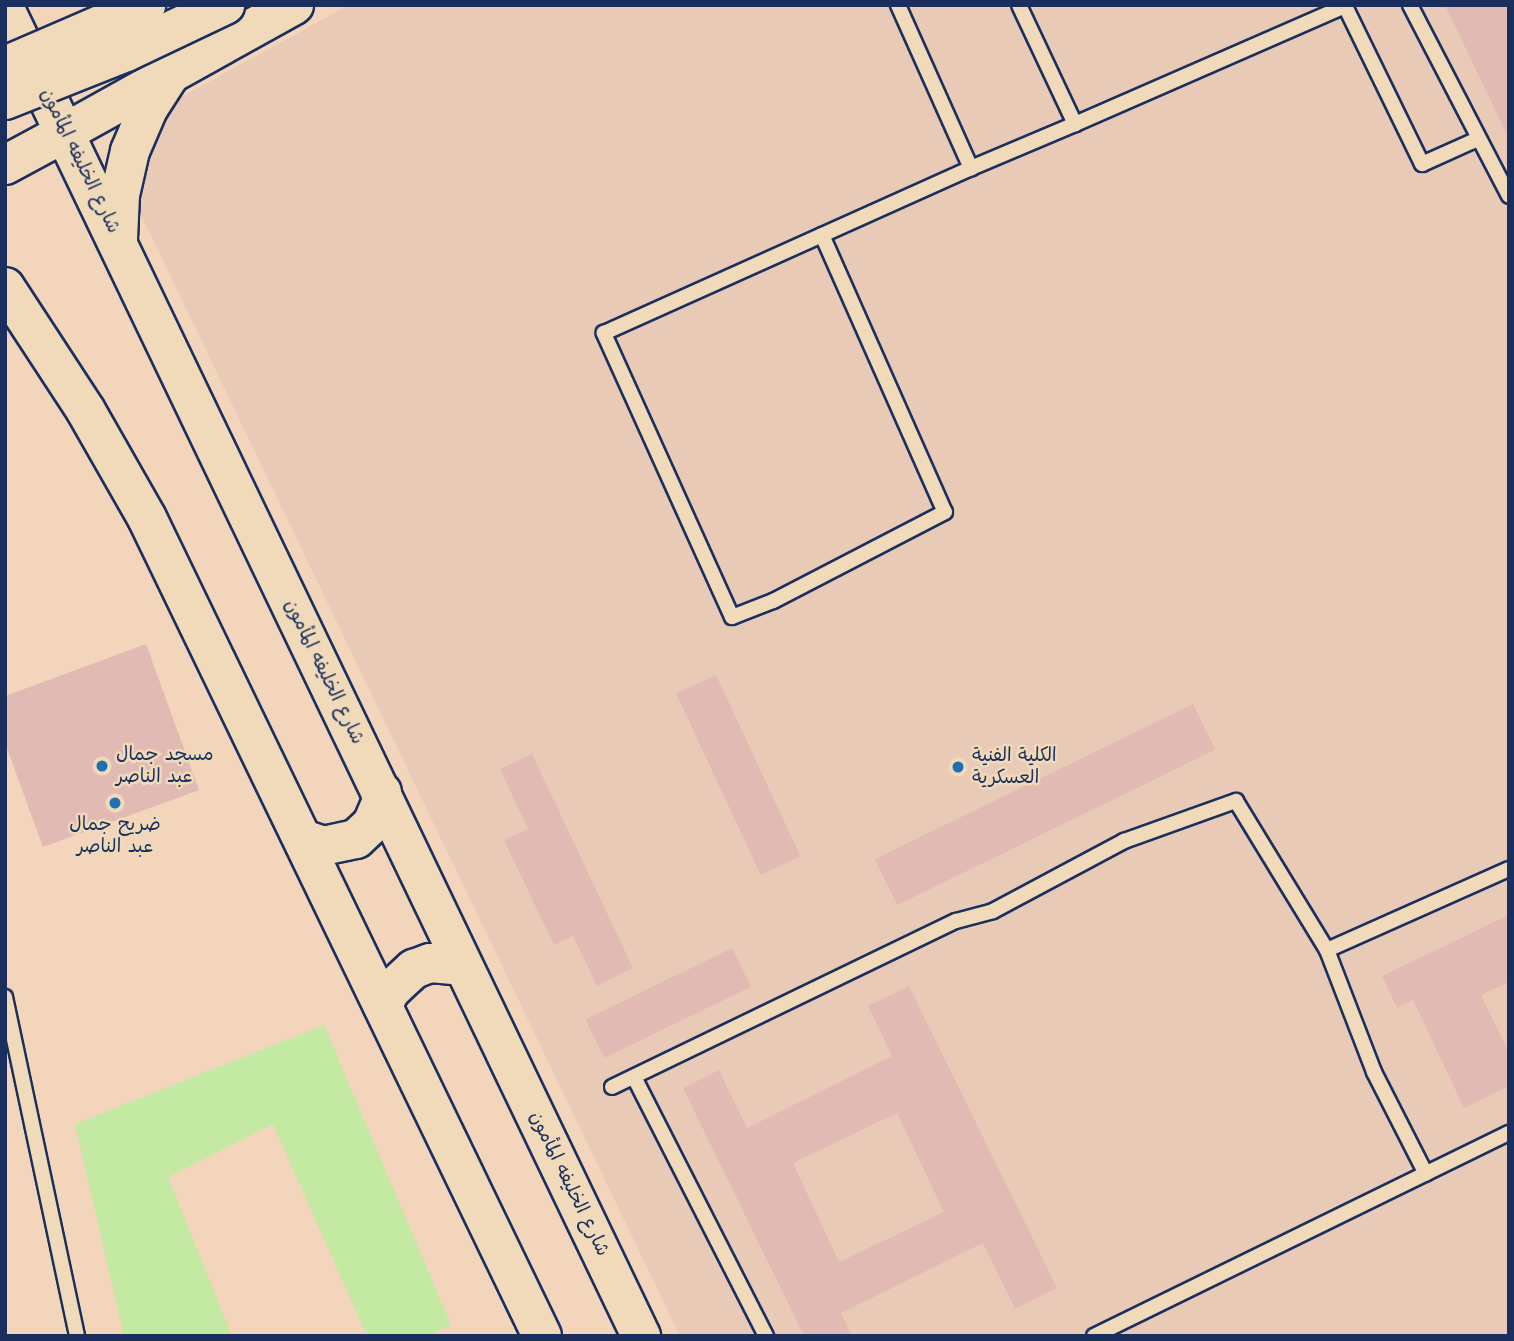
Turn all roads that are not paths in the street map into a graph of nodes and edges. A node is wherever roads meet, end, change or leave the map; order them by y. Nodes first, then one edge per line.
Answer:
1 (146, 5) edge
2 (184, 5) edge
3 (294, 5) edge
4 (898, 5) edge
5 (1019, 5) edge
6 (1410, 5) edge
7 (5, 9) edge
8 (228, 22) edge
9 (5, 66) edge
10 (173, 70) junction
11 (5, 100) edge
12 (1075, 124) junction
13 (66, 132) junction
14 (1478, 139) junction
15 (5, 165) edge
16 (971, 169) junction
17 (1504, 175) edge
18 (1509, 196) edge
19 (822, 235) junction
20 (118, 241) junction
21 (5, 287) edge
22 (382, 792) junction
23 (303, 839) junction
24 (1509, 869) edge
25 (1327, 950) junction
26 (463, 966) junction
27 (5, 997) edge
28 (383, 1006) junction
29 (634, 1077) junction
30 (612, 1087) dead end
31 (1509, 1133) edge
32 (1426, 1174) junction
33 (77, 1336) edge
34 (542, 1336) edge
35 (641, 1336) edge
36 (766, 1336) edge
37 (1094, 1336) edge

1 - 9 main road, bridge
2 - 8 main road
3 - 8 main road
4 - 16 lane
5 - 12 lane
6 - 14 lane
7 - 13 main road, شارع الخليفه المأمون
8 - 10 main road
8 - 11 main road, bridge
10 - 13 main road
10 - 20 main road
12 - 14 lane
12 - 16 lane
13 - 15 main road
13 - 20 main road, شارع الخليفه المأمون
14 - 17 lane
16 - 19 lane
17 - 18 lane
19 - 19 lane
20 - 22 main road, شارع الخليفه المأمون
21 - 23 main road
22 - 23 main road
22 - 26 main road, شارع الخليفه المأمون
23 - 28 main road
24 - 25 lane
25 - 29 lane
25 - 32 lane
26 - 28 main road
26 - 35 main road, شارع الخليفه المأمون
27 - 33 lane
28 - 34 main road
29 - 30 lane
29 - 36 lane
31 - 32 lane
32 - 37 lane

